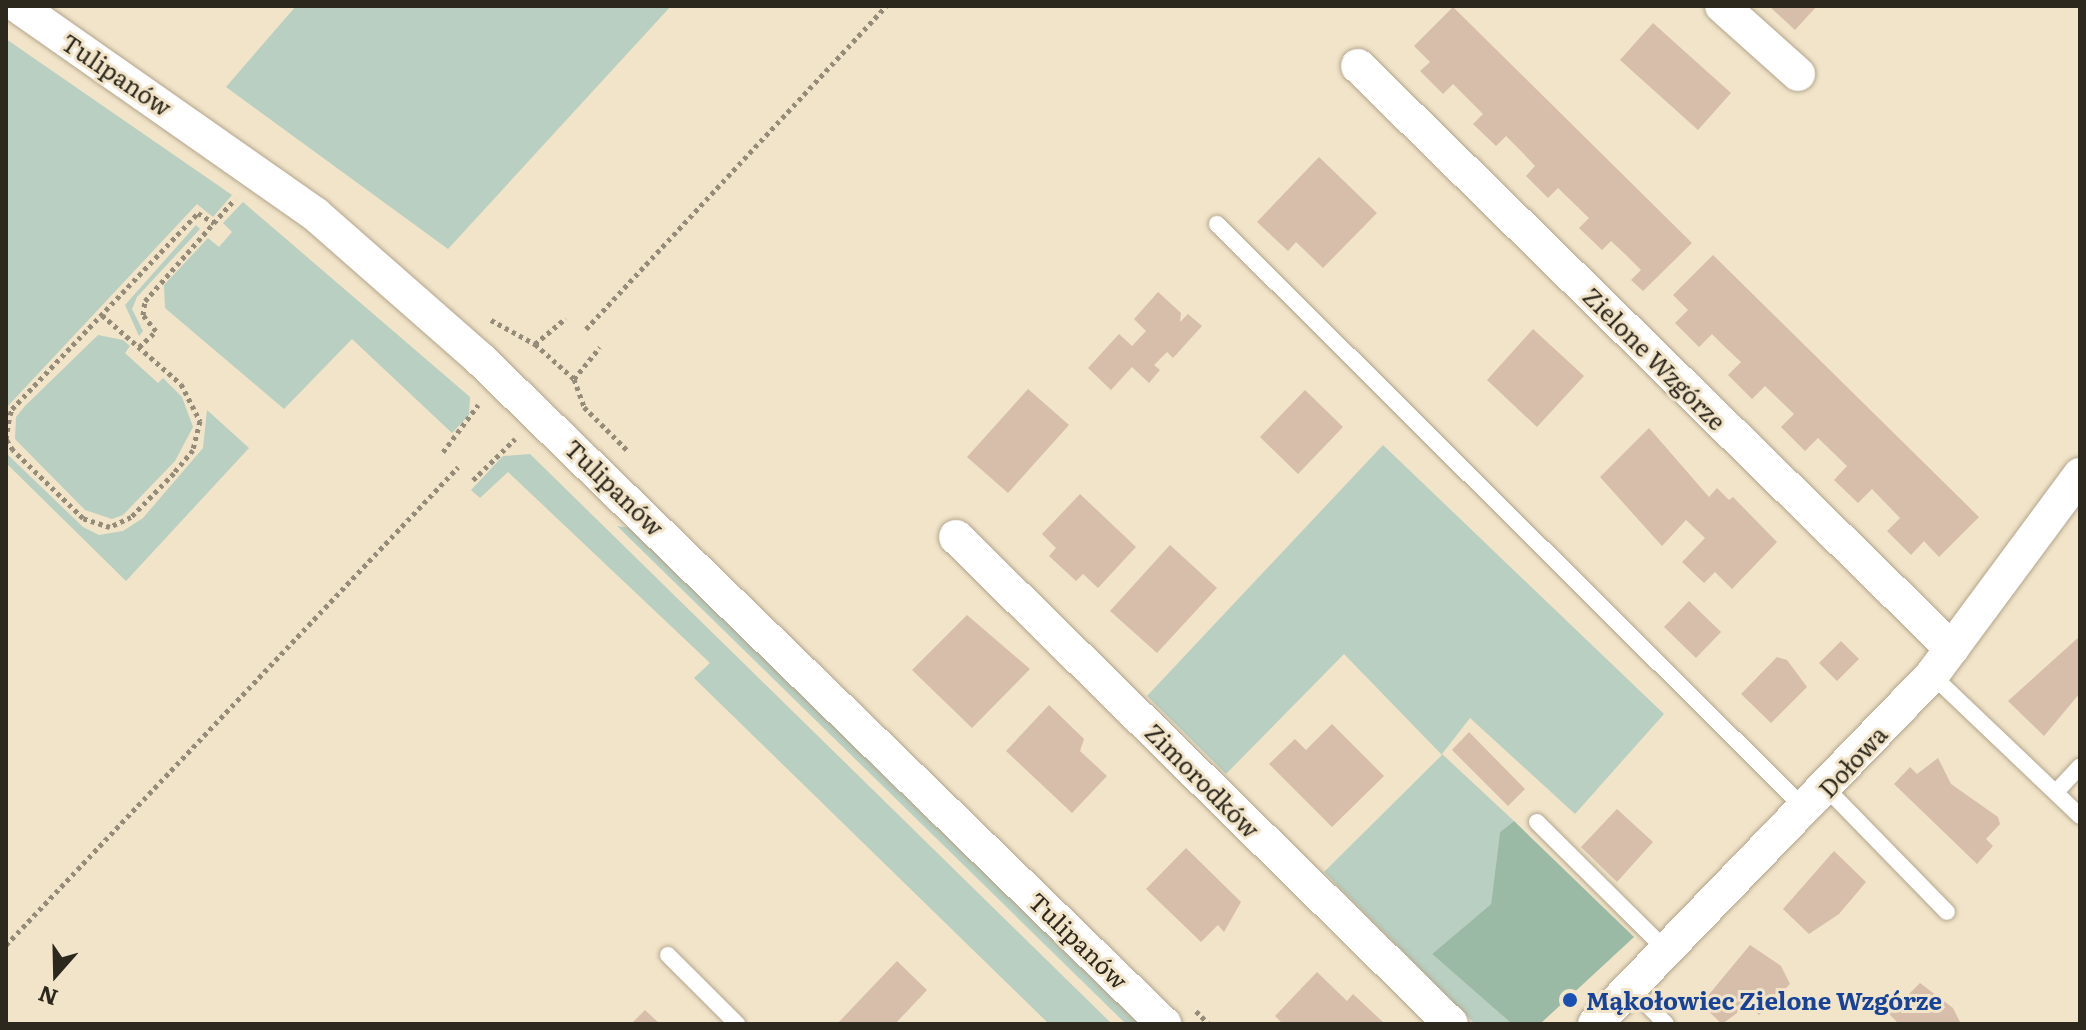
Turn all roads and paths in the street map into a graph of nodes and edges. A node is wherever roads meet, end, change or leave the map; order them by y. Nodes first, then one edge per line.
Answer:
1 (18, 6) edge
2 (886, 6) edge
3 (1722, 6) edge
4 (1358, 66) dead end
5 (1798, 74) dead end
6 (240, 194) dead end
7 (214, 223) junction
8 (1217, 224) dead end
9 (102, 315) junction
10 (566, 318) dead end
11 (586, 329) dead end
12 (535, 344) dead end
13 (139, 347) junction
14 (600, 347) dead end
15 (574, 379) dead end
16 (479, 404) dead end
17 (515, 439) dead end
18 (443, 452) dead end
19 (458, 467) dead end
20 (2080, 475) edge
21 (473, 480) dead end
22 (956, 537) dead end
23 (1942, 662) junction
24 (2080, 766) edge
25 (2056, 792) junction
26 (1816, 799) junction
27 (2080, 816) edge
28 (1537, 822) dead end
29 (1947, 912) dead end
30 (6, 945) edge
31 (1667, 951) junction
32 (668, 955) dead end
33 (1631, 988) junction
34 (737, 1024) edge
35 (1164, 1024) edge
36 (1451, 1024) edge
37 (1595, 1024) edge
38 (1666, 1024) edge

1 - 35 street, Tulipanów
2 - 11 path
3 - 5 street
4 - 23 street, Zielone Wzgórze
6 - 7 path
7 - 9 path
7 - 13 path
8 - 26 lane
9 - 13 path
9 - 13 path
10 - 12 path
14 - 15 path
16 - 18 path
17 - 21 path
19 - 30 path
20 - 23 street, Dołowa
22 - 36 street, Zimorodków
23 - 25 lane
23 - 26 street, Dołowa
24 - 25 lane
25 - 27 lane
26 - 29 lane
26 - 31 street, Dołowa
28 - 31 lane
31 - 33 street, Dołowa
32 - 34 lane
33 - 37 street, Dołowa
33 - 38 lane

